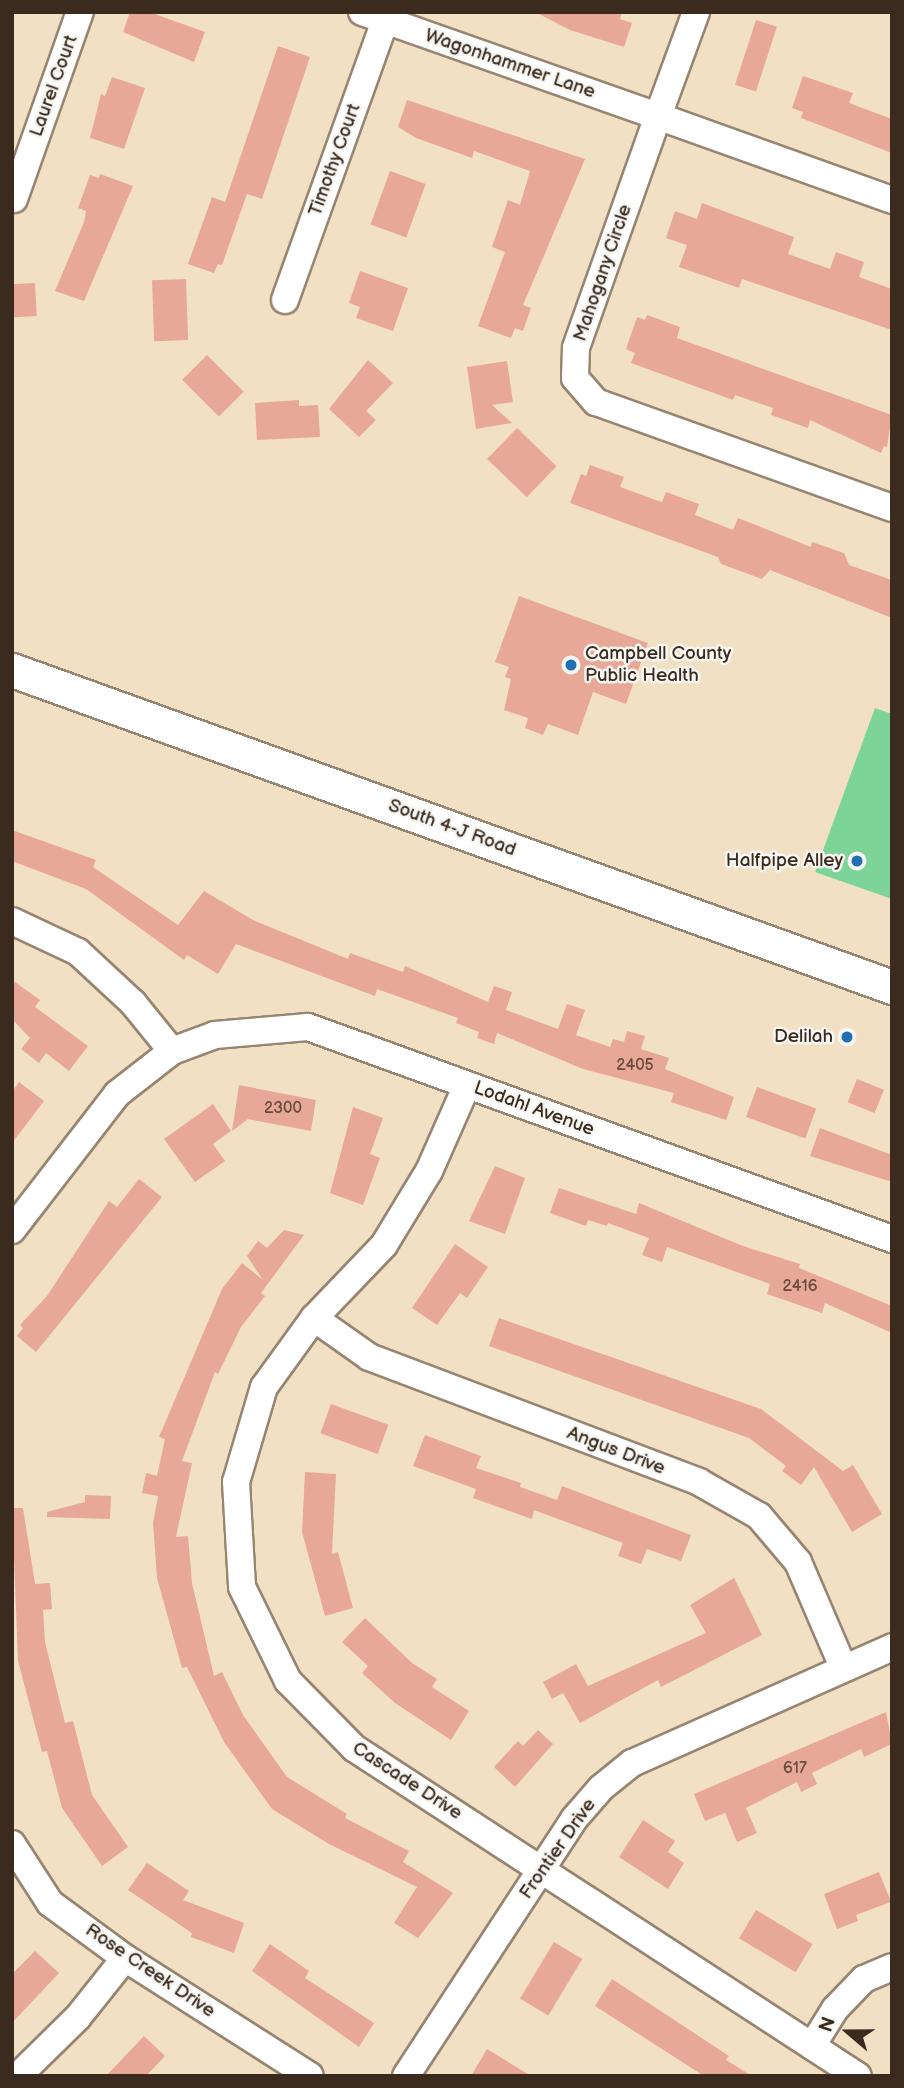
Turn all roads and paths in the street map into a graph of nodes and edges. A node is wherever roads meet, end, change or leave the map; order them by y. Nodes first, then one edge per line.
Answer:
1 (80, 12) edge
2 (696, 12) edge
3 (379, 15) edge
4 (658, 116) junction
5 (14, 199) edge
6 (892, 200) edge
7 (285, 300) dead end
8 (892, 508) edge
9 (12, 670) edge
10 (12, 921) edge
11 (892, 987) edge
12 (172, 1051) junction
13 (467, 1085) junction
14 (12, 1230) edge
15 (892, 1239) edge
16 (314, 1318) junction
17 (892, 1647) edge
18 (843, 1667) junction
19 (12, 1844) edge
20 (542, 1868) junction
21 (125, 1958) junction
22 (892, 1967) edge
23 (812, 2046) junction
24 (18, 2076) edge
25 (310, 2076) edge
26 (406, 2076) edge
27 (858, 2076) edge

1 - 5 street, Laurel Court
2 - 4 street, Mahogany Circle
3 - 4 street, Wagonhammer Lane
3 - 7 street, Timothy Court
4 - 6 street
4 - 8 street, Mahogany Circle
9 - 11 main road, South 4-J Road
10 - 12 street
12 - 13 street, Lodahl Avenue
12 - 14 street
13 - 15 street, Lodahl Avenue
13 - 16 street, Cascade Drive
16 - 18 street, Angus Drive
16 - 20 street, Cascade Drive
17 - 18 street, Frontier Drive
18 - 20 street, Frontier Drive
19 - 21 street, Rose Creek Drive
20 - 23 street, Cascade Drive
20 - 26 street, Frontier Drive
21 - 24 street
21 - 25 street, Rose Creek Drive
22 - 23 street
23 - 27 street, Cascade Drive

